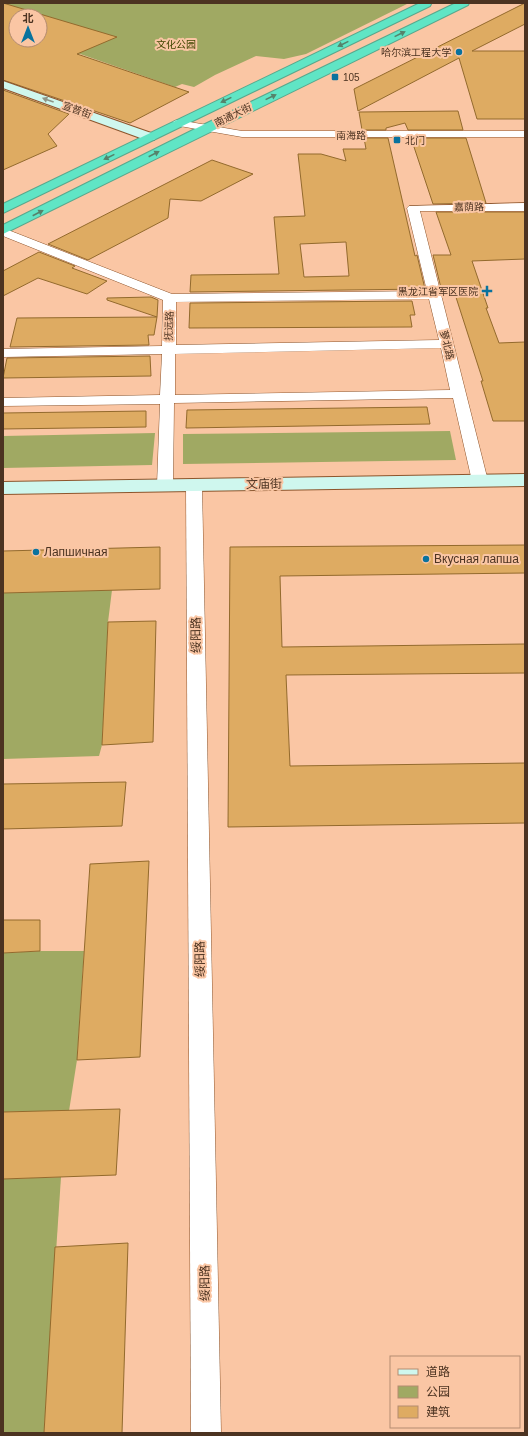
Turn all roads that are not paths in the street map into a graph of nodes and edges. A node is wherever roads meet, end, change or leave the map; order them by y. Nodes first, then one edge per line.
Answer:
1 (429, 3) edge
2 (464, 3) edge
3 (3, 84) edge
4 (3, 96) edge
5 (178, 123) junction
6 (81, 125) dead end
7 (206, 129) junction
8 (525, 134) edge
9 (150, 137) junction
10 (121, 140) dead end
11 (134, 145) junction
12 (525, 207) edge
13 (413, 208) joint
14 (3, 209) edge
15 (3, 231) edge
16 (434, 295) junction
17 (170, 298) junction
18 (446, 344) junction
19 (168, 350) junction
20 (3, 353) edge
21 (458, 394) junction
22 (167, 399) junction
23 (3, 402) edge
24 (525, 480) edge
25 (480, 481) junction
26 (165, 485) junction
27 (194, 485) junction
28 (3, 488) edge
29 (206, 1433) edge

1 -> 5 highway, 南通大街
7 -> 2 highway, 南通大街
9 -> 3 main road, 宣普街
4 - 6 main road, 宣普街
5 - 7 street, 南海路
5 - 9 highway, 南通大街
7 - 8 street, 南海路
15 -> 7 highway, 南通大街
9 - 11 highway, 南通大街
10 - 11 main road
11 -> 14 highway, 南通大街
12 - 13 street, 嘉荫路
13 - 16 street, 萝北路
15 - 17 street, 抚远路
16 - 17 street
16 - 18 street, 萝北路
17 - 19 street, 抚远路
18 - 19 street
18 - 21 street, 萝北路
19 - 20 street
19 - 22 street, 抚远路
21 - 22 street
21 - 25 street, 萝北路
22 - 23 street
22 - 26 street, 抚远路
24 - 25 main road, 文庙街
25 - 27 main road, 文庙街
26 - 27 main road, 文庙街
26 - 28 main road, 文庙街
27 - 29 street, 绥阳路

